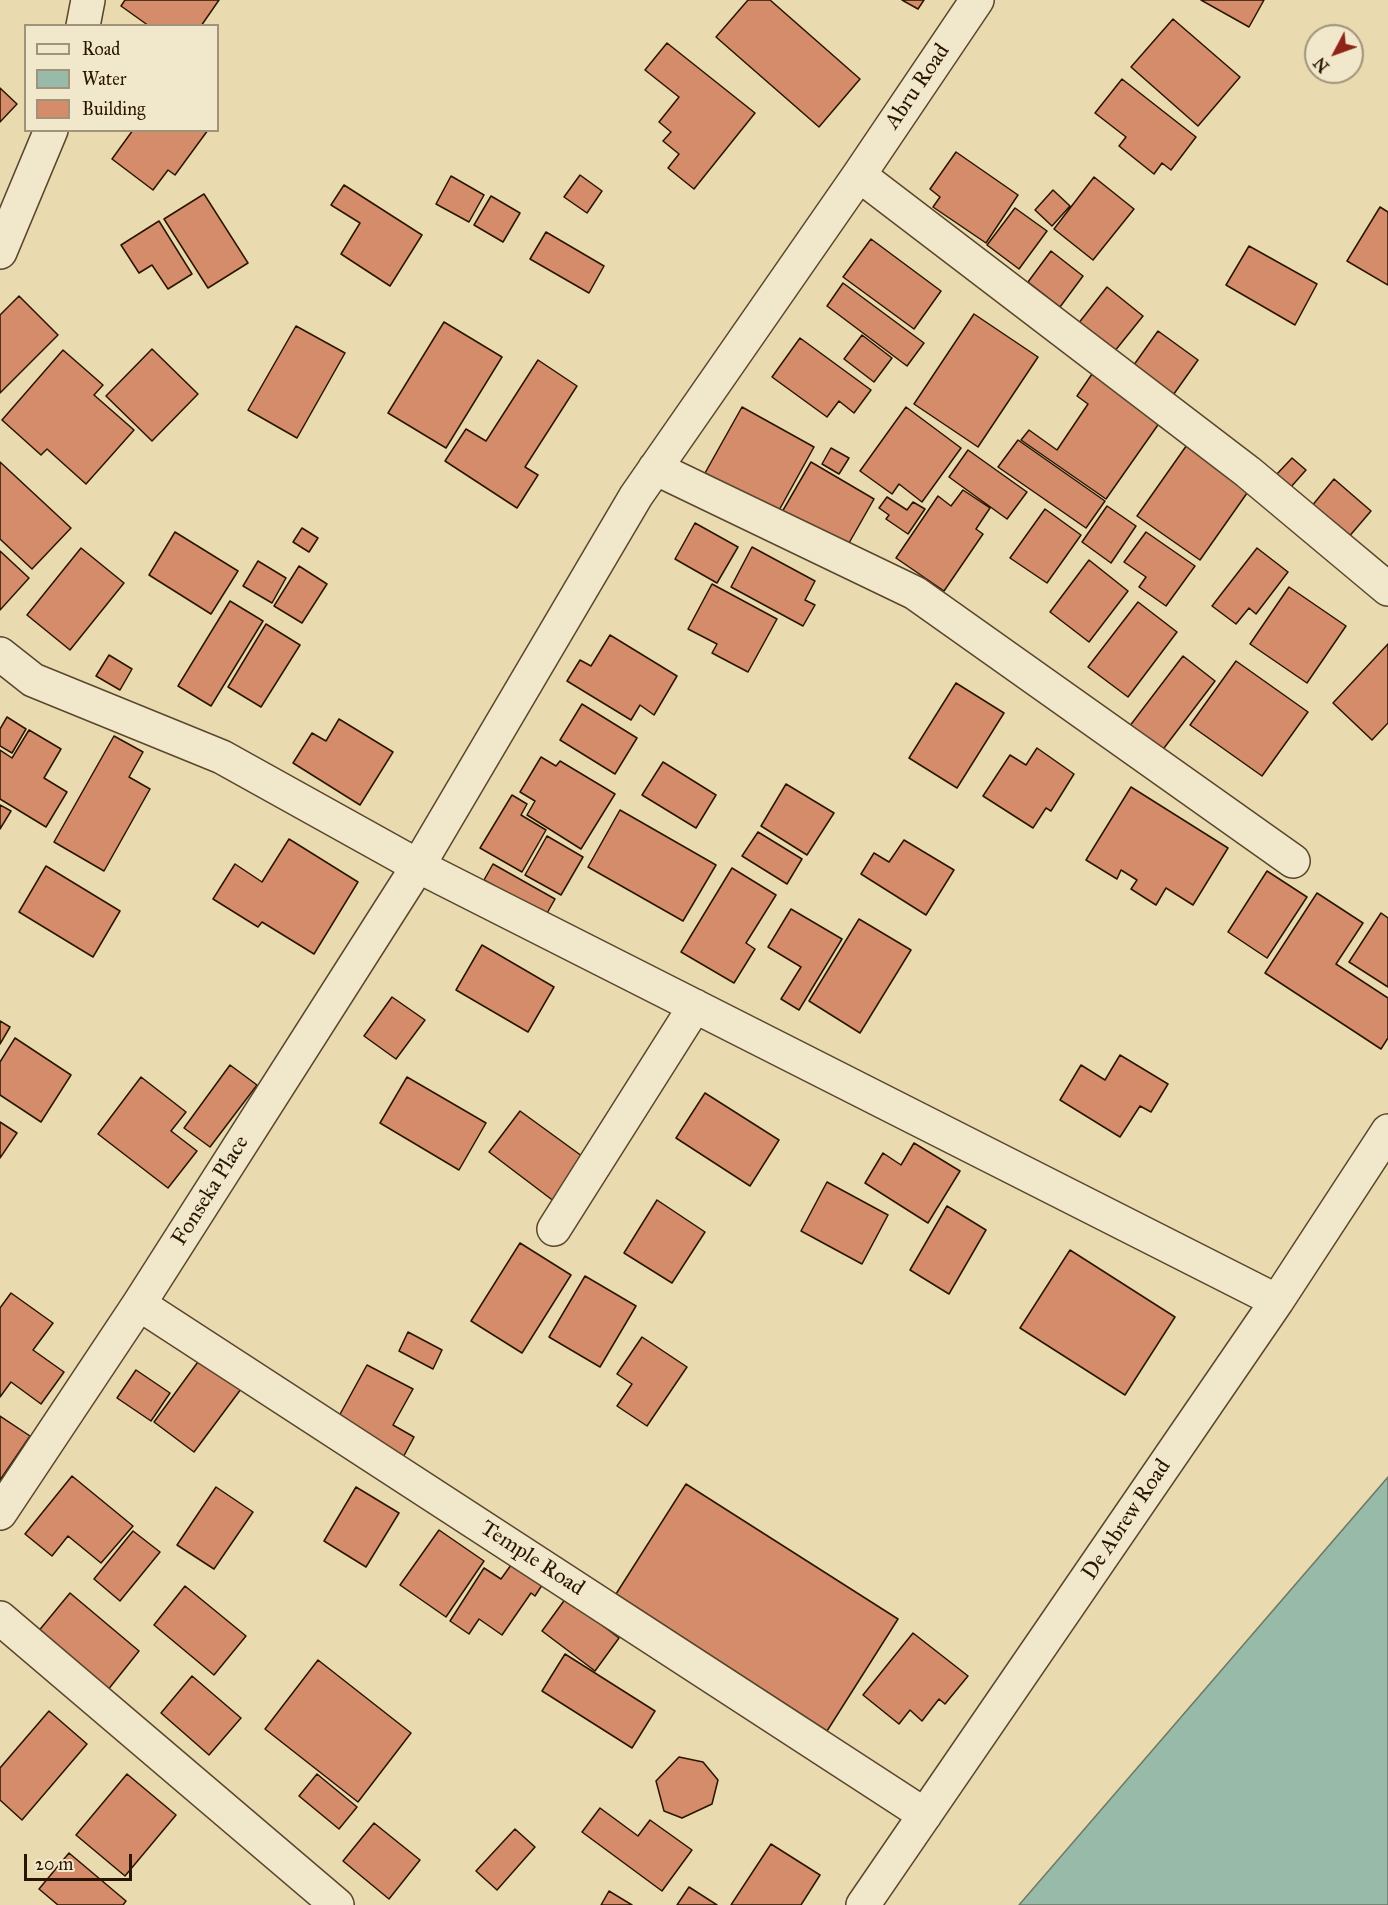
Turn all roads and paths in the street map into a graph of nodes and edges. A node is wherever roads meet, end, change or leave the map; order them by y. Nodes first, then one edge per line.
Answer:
1 (88, 0) edge
2 (977, 0) edge
3 (83, 24) edge
4 (50, 132) edge
5 (859, 175) junction
6 (0, 252) edge
7 (655, 468) junction
8 (1388, 590) edge
9 (0, 654) edge
10 (1293, 861) dead end
11 (418, 866) junction
12 (695, 1006) junction
13 (1388, 1131) edge
14 (554, 1228) dead end
15 (1277, 1301) junction
16 (139, 1304) junction
17 (0, 1513) edge
18 (0, 1618) edge
19 (925, 1815) junction
20 (336, 1905) edge
21 (863, 1905) edge

1 - 3 street
2 - 5 street, Abru Road
4 - 6 street
5 - 7 street, Abru Road
5 - 8 street
7 - 10 street
7 - 11 street, Fonseka Place
9 - 11 street
11 - 12 street
11 - 16 street, Fonseka Place
12 - 14 street
12 - 15 street
13 - 15 street, De Abrew Road
15 - 19 street, De Abrew Road
16 - 17 street, Fonseka Place
16 - 19 street, Temple Road
18 - 20 street
19 - 21 street, De Abrew Road

